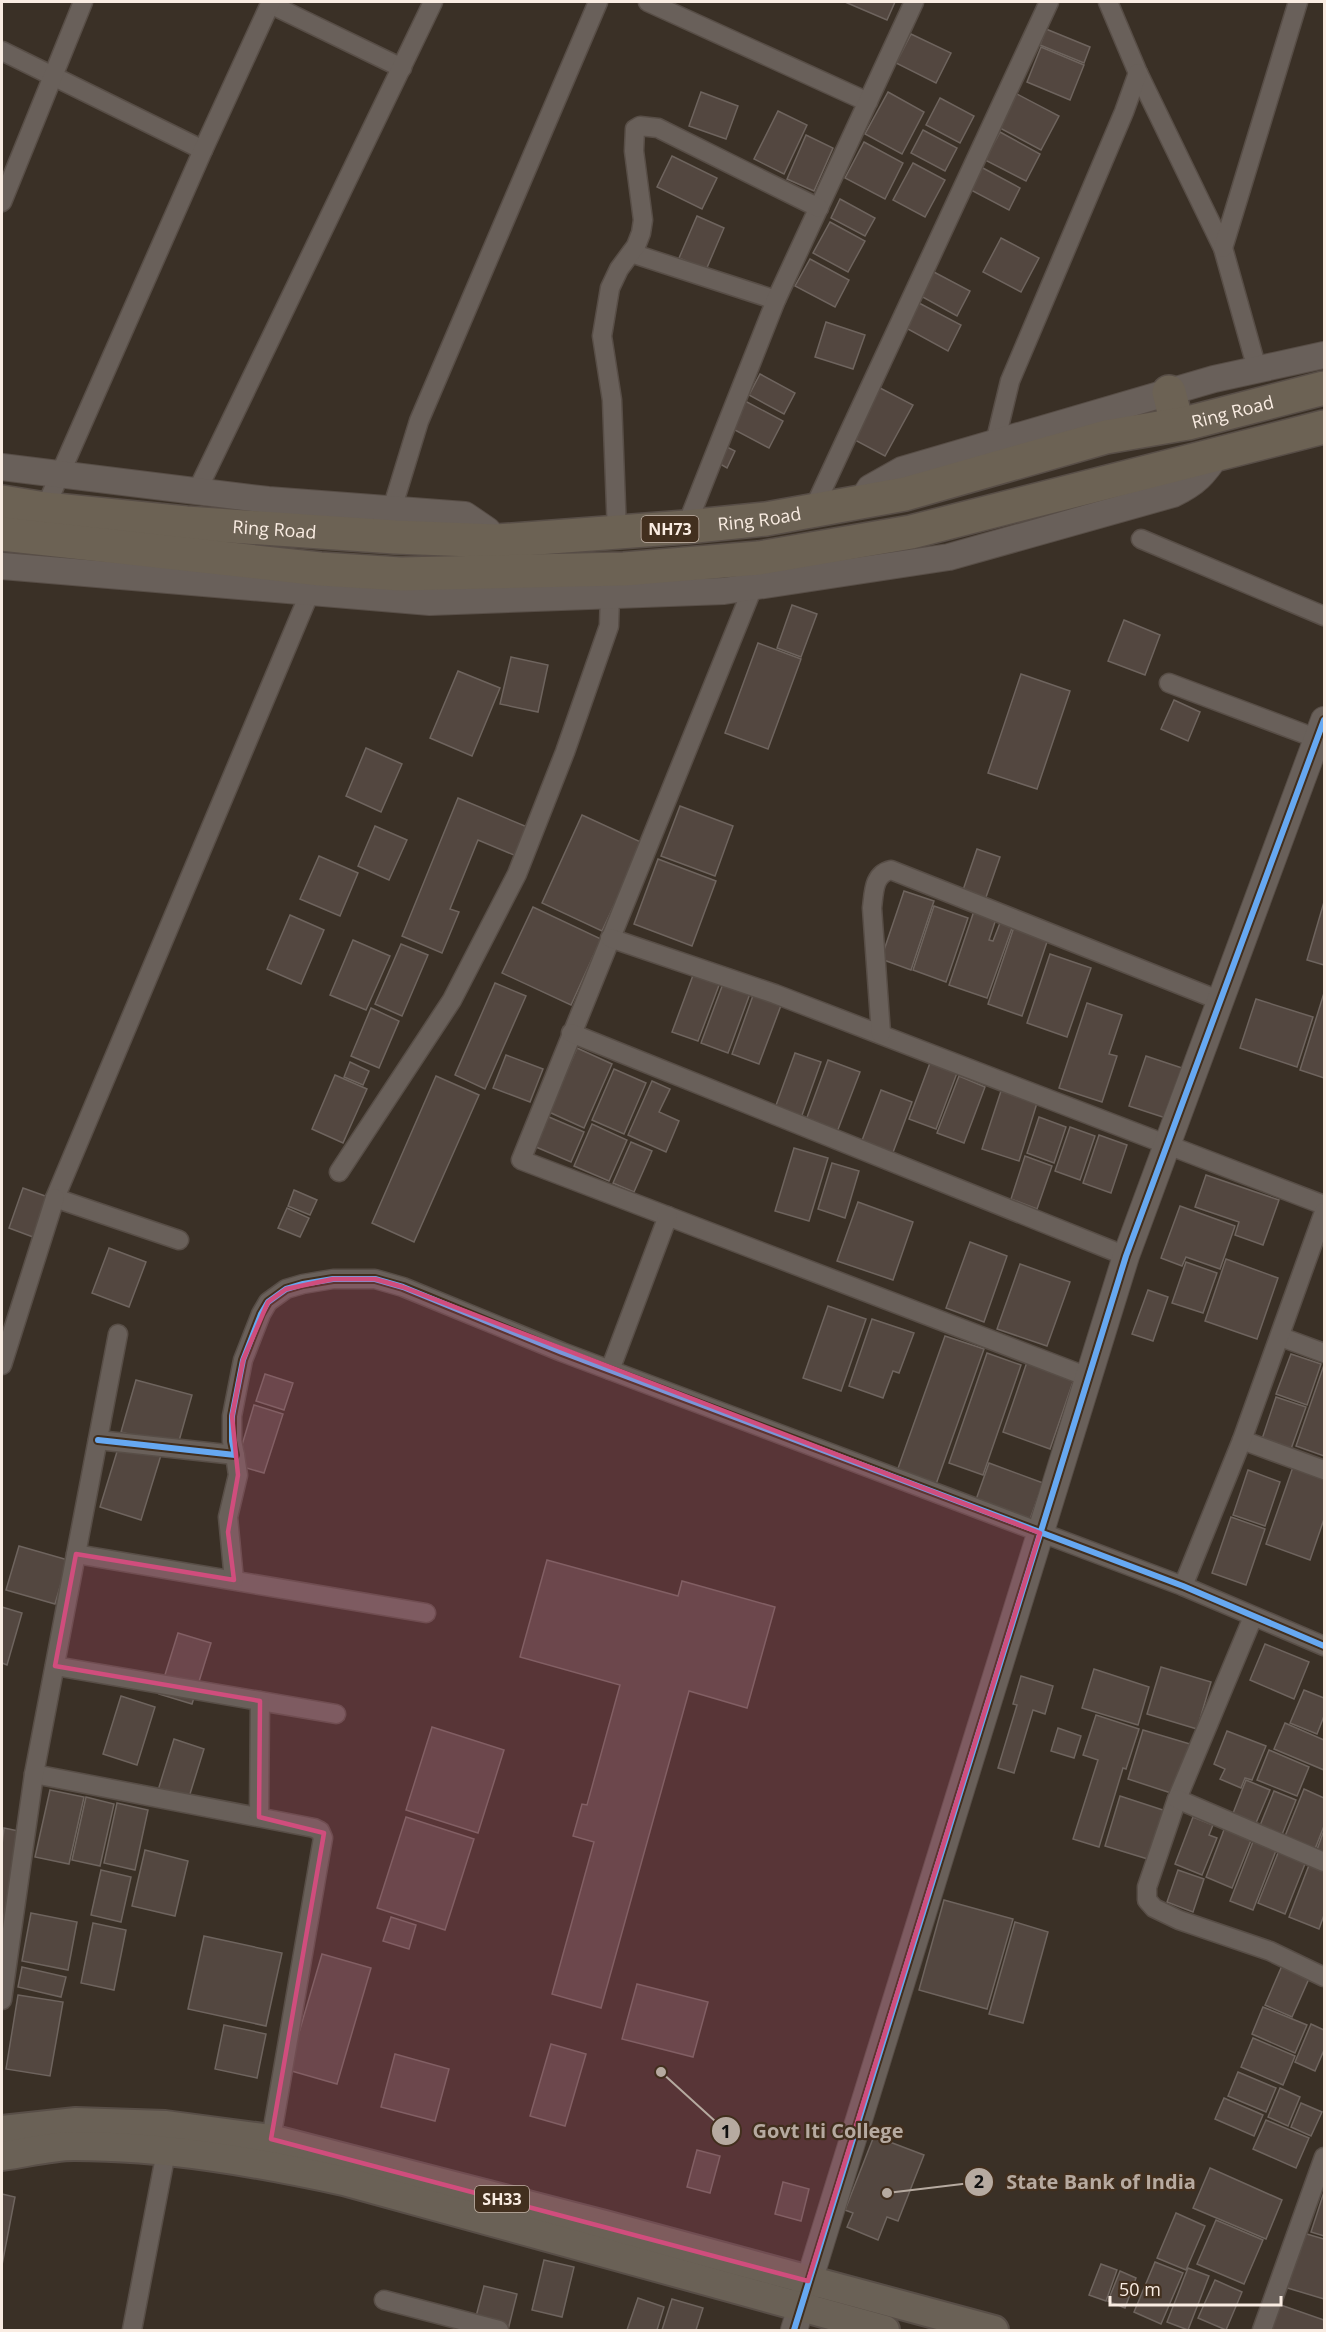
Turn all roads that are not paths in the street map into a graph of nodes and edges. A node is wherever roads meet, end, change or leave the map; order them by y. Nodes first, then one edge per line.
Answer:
1 (83, 2) edge
2 (433, 2) edge
3 (598, 2) edge
4 (648, 2) edge
5 (914, 2) edge
6 (1050, 2) edge
7 (1108, 2) edge
8 (1124, 2) edge
9 (1298, 2) edge
10 (271, 3) edge
11 (1116, 21) junction
12 (2, 51) edge
13 (402, 68) junction
14 (1138, 73) junction
15 (52, 76) junction
16 (868, 102) junction
17 (203, 150) junction
18 (3, 194) edge
19 (819, 208) junction
20 (1222, 248) junction
21 (631, 253) junction
22 (776, 300) junction
23 (1324, 355) edge
24 (1257, 369) junction
25 (1324, 388) edge
26 (1169, 392) junction
27 (1176, 424) junction
28 (1324, 427) edge
29 (995, 443) junction
30 (1218, 453) junction
31 (2, 467) edge
32 (61, 475) junction
33 (197, 491) junction
34 (2, 502) edge
35 (861, 502) junction
36 (45, 509) junction
37 (392, 509) junction
38 (813, 510) junction
39 (686, 527) junction
40 (617, 533) junction
41 (17, 537) edge
42 (1141, 539) dead end
43 (497, 541) junction
44 (2, 566) edge
45 (532, 585) junction
46 (753, 586) junction
47 (310, 592) junction
48 (610, 595) junction
49 (1324, 616) edge
50 (1169, 683) dead end
51 (1321, 729) edge
52 (610, 938) junction
53 (1221, 1001) junction
54 (571, 1033) junction
55 (881, 1034) junction
56 (1168, 1143) junction
57 (339, 1172) dead end
58 (55, 1198) junction
59 (1324, 1205) edge
60 (1324, 1212) edge
61 (669, 1216) junction
62 (179, 1240) dead end
63 (1126, 1256) junction
64 (118, 1334) dead end
65 (1281, 1337) junction
66 (1324, 1353) edge
67 (2, 1365) edge
68 (610, 1370) junction
69 (1088, 1377) junction
70 (98, 1440) junction
71 (1242, 1440) junction
72 (235, 1455) junction
73 (1324, 1470) edge
74 (1040, 1533) junction
75 (76, 1554) junction
76 (234, 1580) junction
77 (1183, 1586) junction
78 (426, 1613) dead end
79 (1253, 1617) junction
80 (1324, 1646) edge
81 (54, 1666) junction
82 (260, 1701) junction
83 (336, 1714) dead end
84 (34, 1774) junction
85 (1177, 1799) junction
86 (259, 1817) junction
87 (1324, 1862) edge
88 (1324, 1977) edge
89 (2, 2000) edge
90 (2, 2130) edge
91 (271, 2139) junction
92 (166, 2152) junction
93 (2, 2156) edge
94 (1324, 2157) edge
95 (808, 2281) junction
96 (384, 2300) dead end
97 (797, 2319) edge
98 (132, 2331) edge
99 (499, 2331) edge
100 (885, 2331) edge
101 (994, 2331) edge
102 (1262, 2331) edge

1 - 15 street
2 - 13 street
3 - 37 street
4 - 16 street
5 - 16 street
6 - 38 street
7 - 11 street
8 - 11 street
9 - 20 street
10 - 13 street
10 - 17 street
11 - 14 street
12 - 15 street
13 - 33 street
14 - 20 street
14 - 29 street
15 - 17 street
15 - 18 street
16 - 19 street
17 - 32 street
19 - 21 street
19 - 22 street
20 - 24 street
21 - 22 street
21 - 40 street
22 - 39 street
23 - 24 street
24 - 26 street
25 - 27 highway, Ring Road / NH73
26 - 27 highway
26 - 29 street
27 - 35 highway, Ring Road / NH73
28 - 30 highway, Ring Road / NH73
29 - 35 street
30 - 45 highway, Ring Road / NH73
30 - 46 street
31 - 32 street
32 - 33 street
32 - 36 street
33 - 37 street
34 - 36 highway, Ring Road / NH73
35 - 38 highway, Ring Road / NH73
36 - 41 street
36 - 43 highway, Ring Road / NH73
37 - 43 street
38 - 39 highway, Ring Road / NH73
39 - 40 highway, Ring Road / NH73
40 - 43 highway, Ring Road / NH73
41 - 45 highway, Ring Road / NH73
42 - 49 street
44 - 47 street
45 - 47 street
45 - 48 street
46 - 48 street
46 - 52 street
47 - 58 street
48 - 57 street
50 - 51 street
51 - 53 street
52 - 54 street
52 - 55 street
53 - 55 street
53 - 56 street
54 - 61 street
54 - 63 street
55 - 56 street
56 - 59 street
56 - 63 street
58 - 62 street
58 - 67 street
60 - 65 street
61 - 68 street
61 - 69 street
63 - 69 street
64 - 70 street
65 - 66 street
65 - 71 street
68 - 72 street
68 - 74 street
69 - 74 street
70 - 72 street
70 - 75 street
71 - 73 street
71 - 77 street
72 - 76 street
74 - 77 street
74 - 95 street
75 - 76 street
75 - 81 street
76 - 78 street
77 - 79 street
79 - 80 street
79 - 85 street
81 - 82 street
81 - 84 street
82 - 83 street
82 - 86 street
84 - 86 street
84 - 89 street
85 - 87 street
85 - 88 street
86 - 91 street
90 - 91 main road, SH33
91 - 95 main road, SH33
92 - 93 main road, SH33
92 - 97 main road, SH33
92 - 98 street
94 - 102 street
95 - 97 street
95 - 101 main road, SH33
96 - 99 street
97 - 100 main road, SH33

